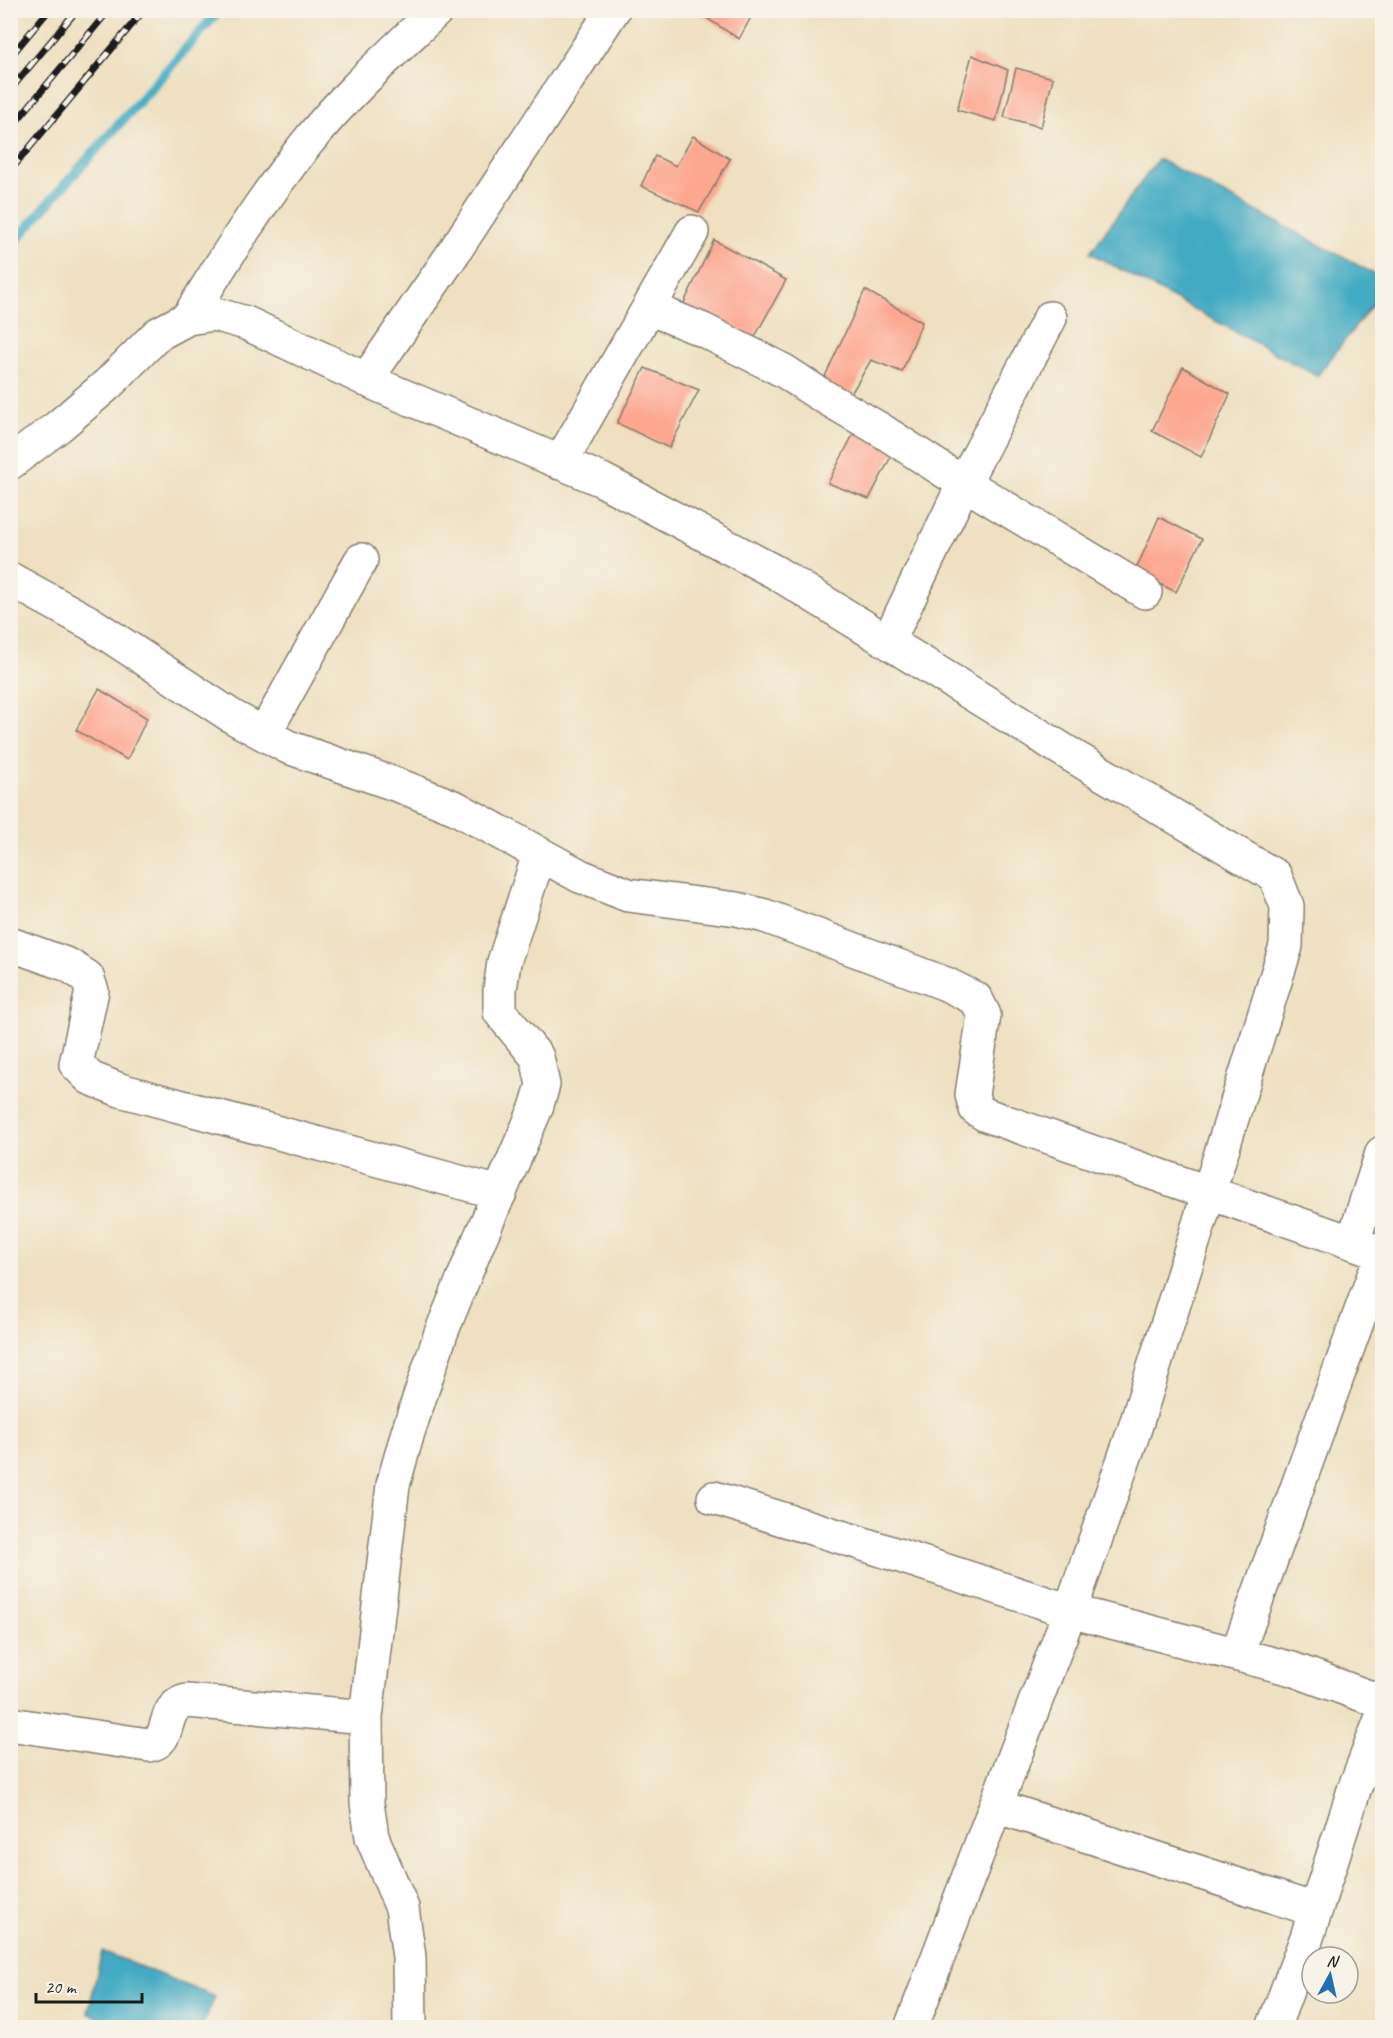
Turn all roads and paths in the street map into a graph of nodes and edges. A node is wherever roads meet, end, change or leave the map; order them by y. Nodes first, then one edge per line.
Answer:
1 (437, 10) edge
2 (613, 10) edge
3 (692, 232) dead end
4 (649, 308) junction
5 (188, 318) junction
6 (1050, 318) dead end
7 (366, 380) junction
8 (10, 463) edge
9 (560, 463) junction
10 (964, 483) junction
11 (361, 560) dead end
12 (10, 579) edge
13 (1145, 592) dead end
14 (888, 642) junction
15 (264, 734) junction
16 (539, 855) junction
17 (10, 944) edge
18 (1383, 1153) edge
19 (1209, 1191) junction
20 (500, 1193) junction
21 (1372, 1249) edge
22 (714, 1498) dead end
23 (1070, 1611) junction
24 (1237, 1654) junction
25 (1383, 1702) edge
26 (366, 1717) junction
27 (1383, 1717) edge
28 (10, 1724) edge
29 (996, 1806) junction
30 (1316, 1910) junction
31 (410, 2028) edge
32 (911, 2028) edge
33 (1273, 2028) edge

1 - 5 street
2 - 7 street
3 - 4 street
4 - 9 street
4 - 10 street
5 - 7 street
5 - 8 street
6 - 10 street
7 - 9 street
9 - 14 street
10 - 13 street
10 - 14 street
11 - 15 street
12 - 15 street
14 - 19 street
15 - 16 street
16 - 19 street
16 - 20 street
17 - 20 street
18 - 21 street
19 - 21 street
19 - 23 street
20 - 26 street
21 - 24 street
22 - 23 street
23 - 24 street
23 - 29 street
24 - 25 street
26 - 28 street
26 - 31 street
27 - 30 street
29 - 30 street
29 - 32 street
30 - 33 street

